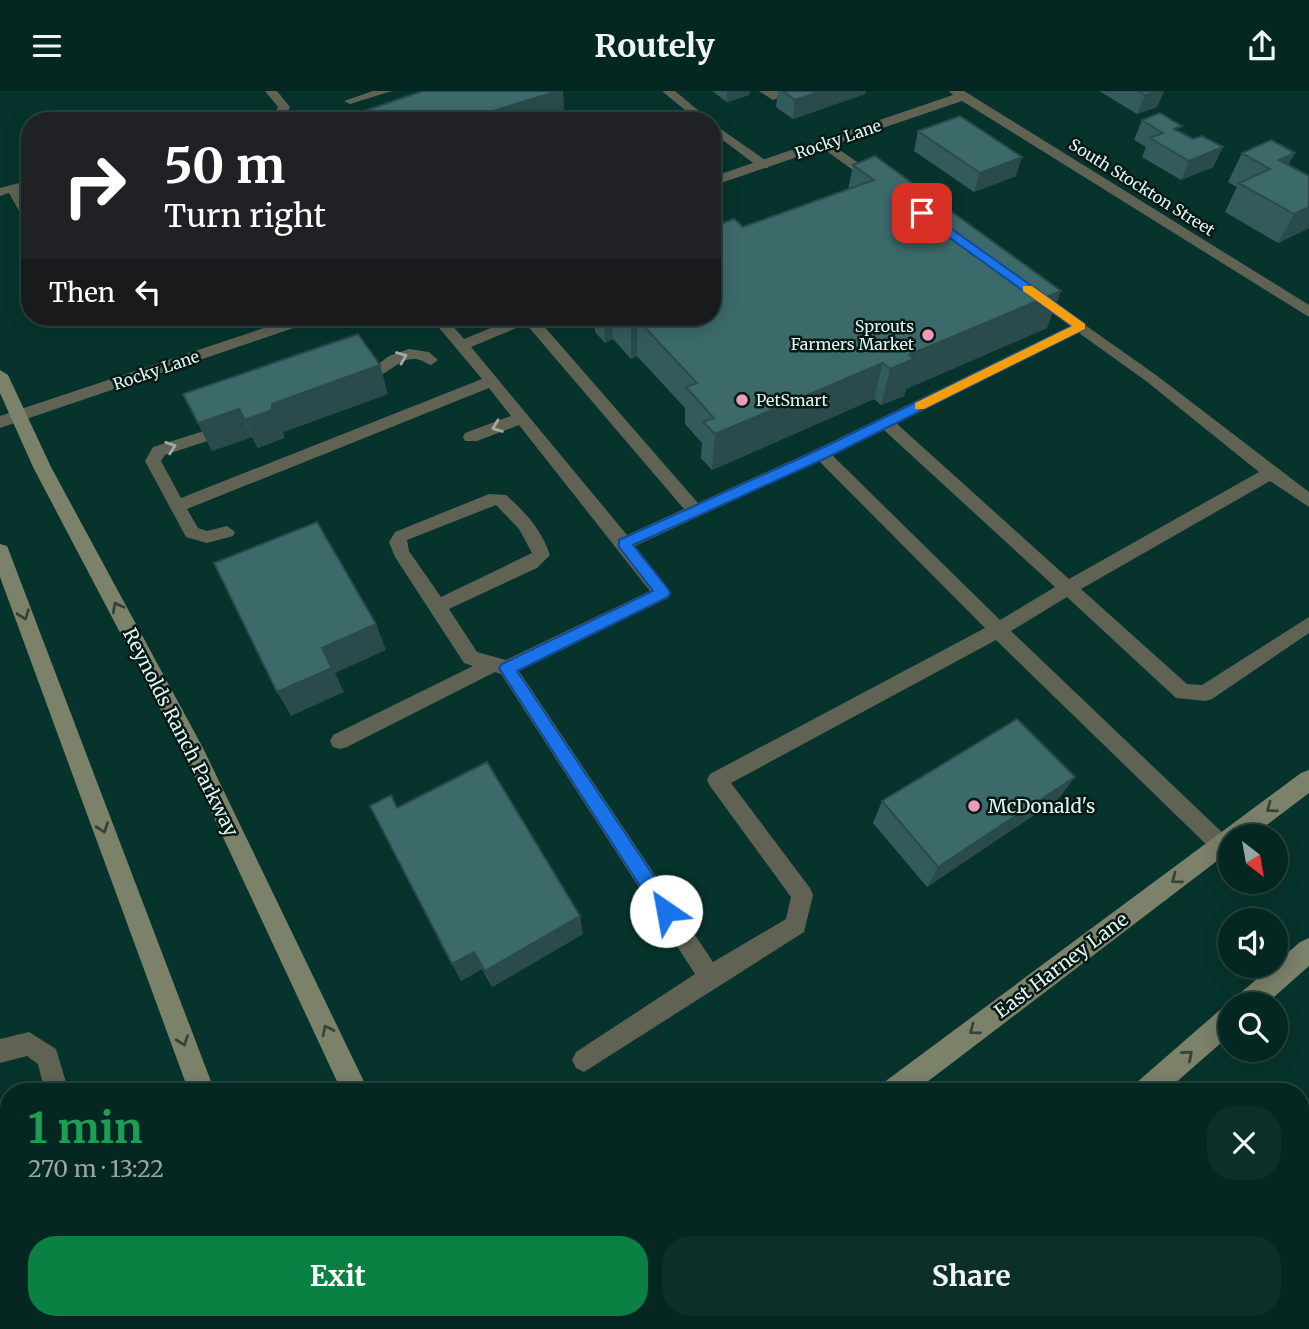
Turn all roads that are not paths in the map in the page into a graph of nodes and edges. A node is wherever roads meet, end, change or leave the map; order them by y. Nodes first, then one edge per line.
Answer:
1 (271, 91) edge
2 (386, 91) edge
3 (668, 91) edge
4 (765, 91) edge
5 (790, 91) edge
6 (959, 93) edge
7 (350, 101) dead end
8 (281, 112) edge
9 (693, 112) edge
10 (721, 133) edge
11 (825, 144) junction
12 (764, 165) junction
13 (721, 179) edge
14 (876, 184) edge
15 (6, 191) edge
16 (21, 210) edge
17 (1024, 286) edge
18 (1309, 312) edge
19 (285, 326) edge
20 (446, 326) edge
21 (507, 326) edge
22 (536, 326) edge
23 (1081, 326) junction
24 (462, 345) junction
25 (431, 361) dead end
26 (373, 373) edge
27 (0, 375) edge
28 (447, 380) dead end
29 (491, 381) junction
30 (458, 394) junction
31 (10, 418) edge
32 (522, 418) junction
33 (886, 423) junction
34 (204, 436) edge
35 (471, 437) dead end
36 (821, 454) junction
37 (1271, 473) junction
38 (1309, 501) edge
39 (177, 506) junction
40 (695, 511) junction
41 (227, 532) dead end
42 (624, 544) junction
43 (0, 551) edge
44 (1066, 589) junction
45 (437, 607) junction
46 (1309, 624) edge
47 (998, 630) junction
48 (500, 666) junction
49 (341, 741) dead end
50 (1309, 780) edge
51 (1250, 824) edge
52 (1218, 831) edge
53 (1218, 848) edge
54 (1309, 950) edge
55 (710, 977) junction
56 (1261, 992) edge
57 (1218, 1028) edge
58 (0, 1051) edge
59 (584, 1060) dead end
60 (55, 1083) edge
61 (199, 1083) edge
62 (352, 1083) edge
63 (904, 1083) edge
64 (1155, 1083) edge

1 - 8 lane
2 - 7 lane
3 - 9 lane
4 - 5 lane
6 - 11 street, Rocky Lane
6 - 18 street, South Stockton Street
10 - 12 lane
11 - 12 street, Rocky Lane
11 - 14 lane
12 - 13 street, Rocky Lane
15 - 16 lane
17 - 23 lane
19 - 31 street, Rocky Lane
20 - 24 lane
21 - 24 lane
22 - 40 lane
23 - 33 lane
23 - 37 lane
24 - 29 lane
26 -> 25 lane
27 - 31 street, Reynolds Ranch Parkway
28 - 30 lane
29 - 30 lane
29 - 32 lane
30 - 39 lane
62 -> 31 street, Reynolds Ranch Parkway
32 -> 35 lane
32 - 42 lane
33 - 36 lane
33 - 44 lane
39 -> 34 lane
36 - 40 lane
36 - 47 lane
37 - 38 lane
37 - 44 lane
39 - 41 lane
40 - 42 lane
42 - 48 lane
43 -> 61 street
44 - 46 lane
44 - 47 lane
45 - 45 lane
45 - 48 lane
47 - 52 lane
47 - 55 lane
48 - 49 lane
48 - 55 lane
50 -> 51 street, East Harney Lane
53 -> 63 street, East Harney Lane
54 - 56 street
55 - 59 lane
64 -> 57 street
58 - 60 lane

